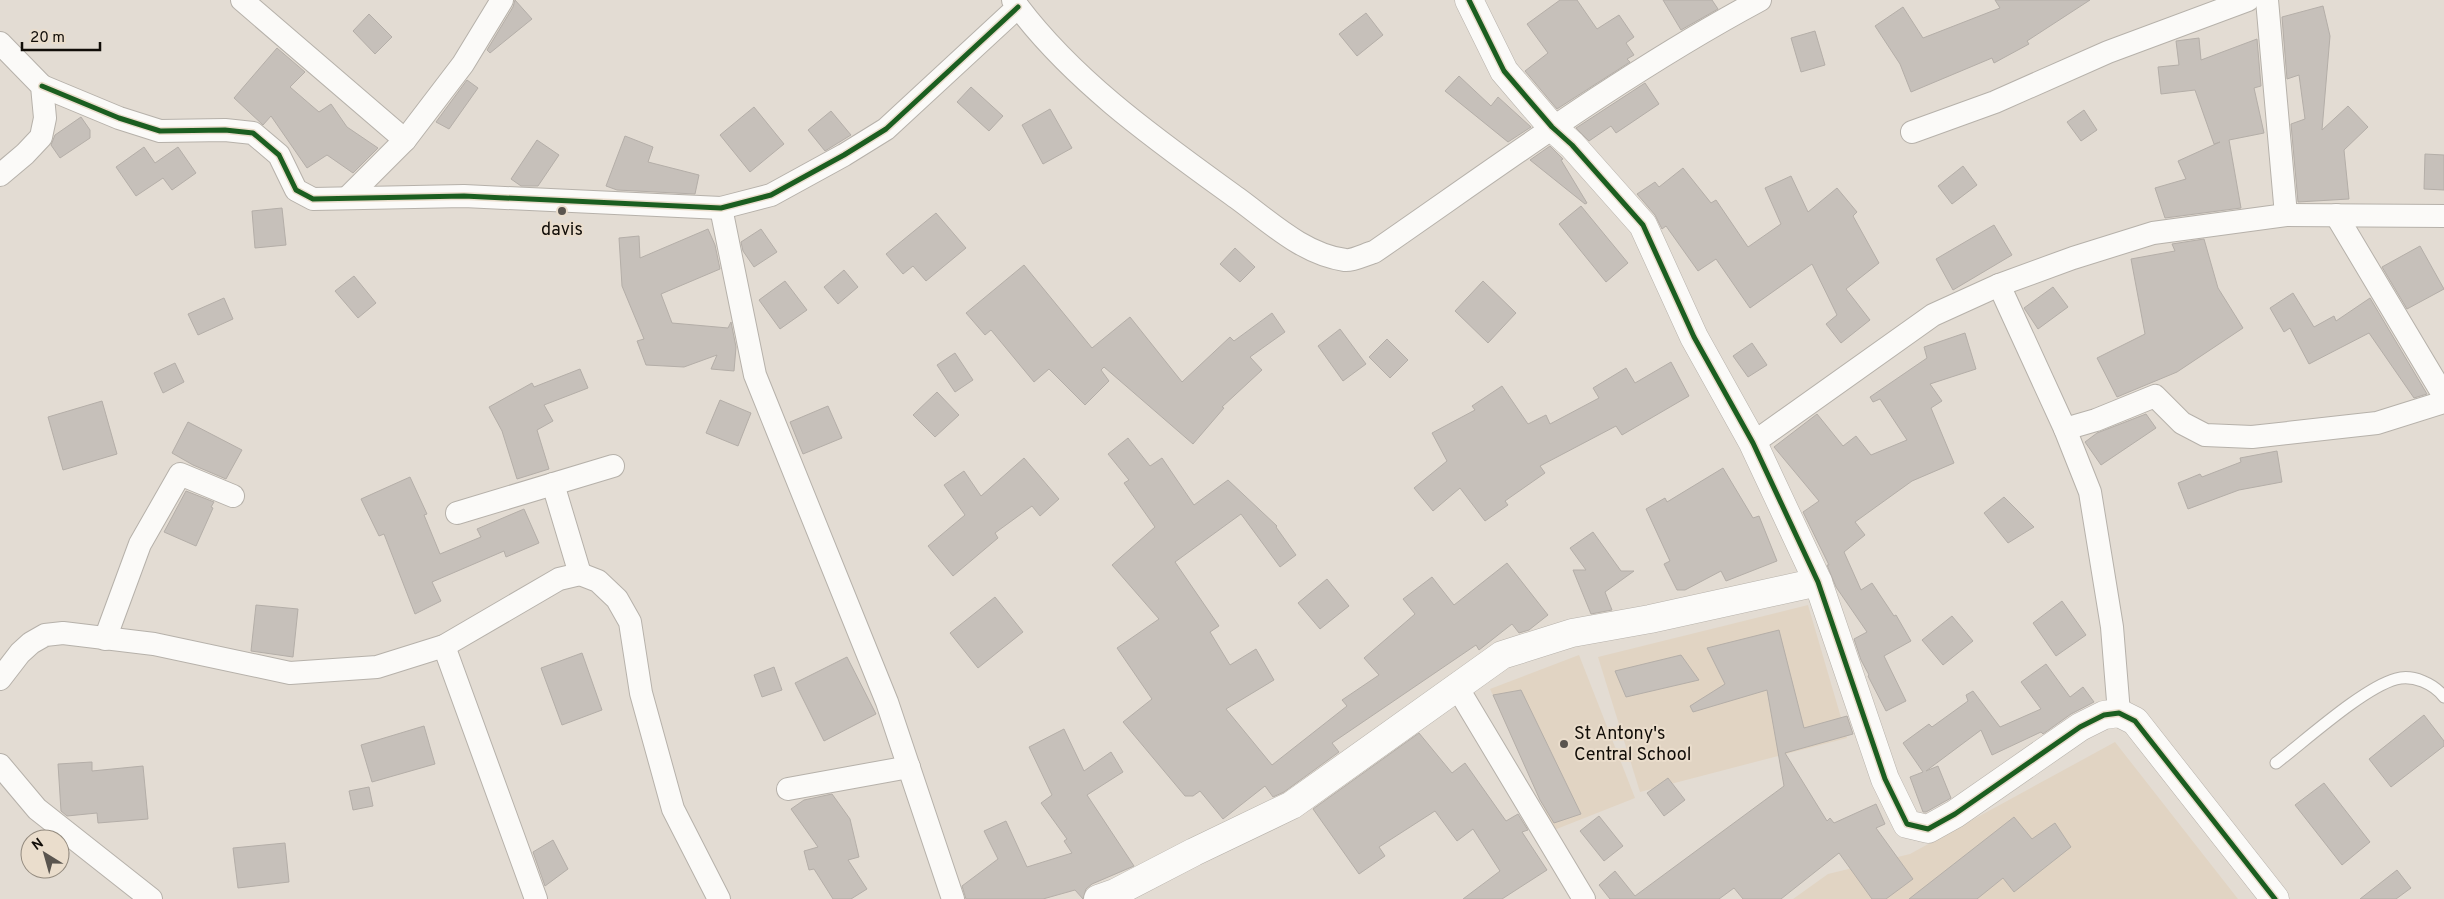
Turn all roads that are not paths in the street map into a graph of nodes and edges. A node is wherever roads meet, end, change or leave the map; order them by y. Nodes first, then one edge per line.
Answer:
1 (242, 0) edge
2 (502, 0) edge
3 (1468, 0) edge
4 (1760, 0) edge
5 (2248, 0) edge
6 (2267, 0) edge
7 (1015, 4) edge
8 (0, 43) edge
9 (42, 86) junction
10 (1552, 128) junction
11 (1912, 132) dead end
12 (405, 140) junction
13 (0, 175) edge
14 (348, 197) junction
15 (721, 208) junction
16 (2286, 215) junction
17 (2336, 215) junction
18 (2444, 216) edge
19 (1999, 285) junction
20 (2444, 396) edge
21 (2444, 402) edge
22 (2065, 429) junction
23 (1753, 443) junction
24 (613, 466) dead end
25 (553, 484) junction
26 (233, 496) dead end
27 (457, 513) dead end
28 (580, 574) junction
29 (1818, 582) junction
30 (105, 639) junction
31 (444, 646) junction
32 (0, 679) edge
33 (1457, 687) junction
34 (2444, 697) edge
35 (2119, 713) junction
36 (2276, 764) dead end
37 (0, 765) edge
38 (909, 767) junction
39 (788, 789) dead end
40 (1110, 897) edge
41 (150, 899) edge
42 (536, 899) edge
43 (719, 899) edge
44 (953, 899) edge
45 (1584, 899) edge
46 (2275, 899) edge

1 - 12 street
2 - 12 street
3 - 10 street
4 - 10 street
5 - 11 street
6 - 16 street
7 - 10 street
7 - 15 street
8 - 9 street
9 - 13 street
9 - 14 street
10 - 23 street
12 - 14 street
14 - 15 street
15 - 38 street
16 - 17 street
16 - 19 street
17 - 18 street
17 - 20 street
19 - 22 street
19 - 23 street
21 - 22 street
22 - 35 street
23 - 29 street
24 - 25 street
25 - 27 street
25 - 28 street
26 - 30 street
28 - 31 street
28 - 43 street
29 - 33 street
29 - 35 street
30 - 31 street
30 - 32 street
31 - 42 street
33 - 40 street
33 - 45 street
34 - 36 lane
35 - 46 street
37 - 41 street
38 - 39 street
38 - 44 street

